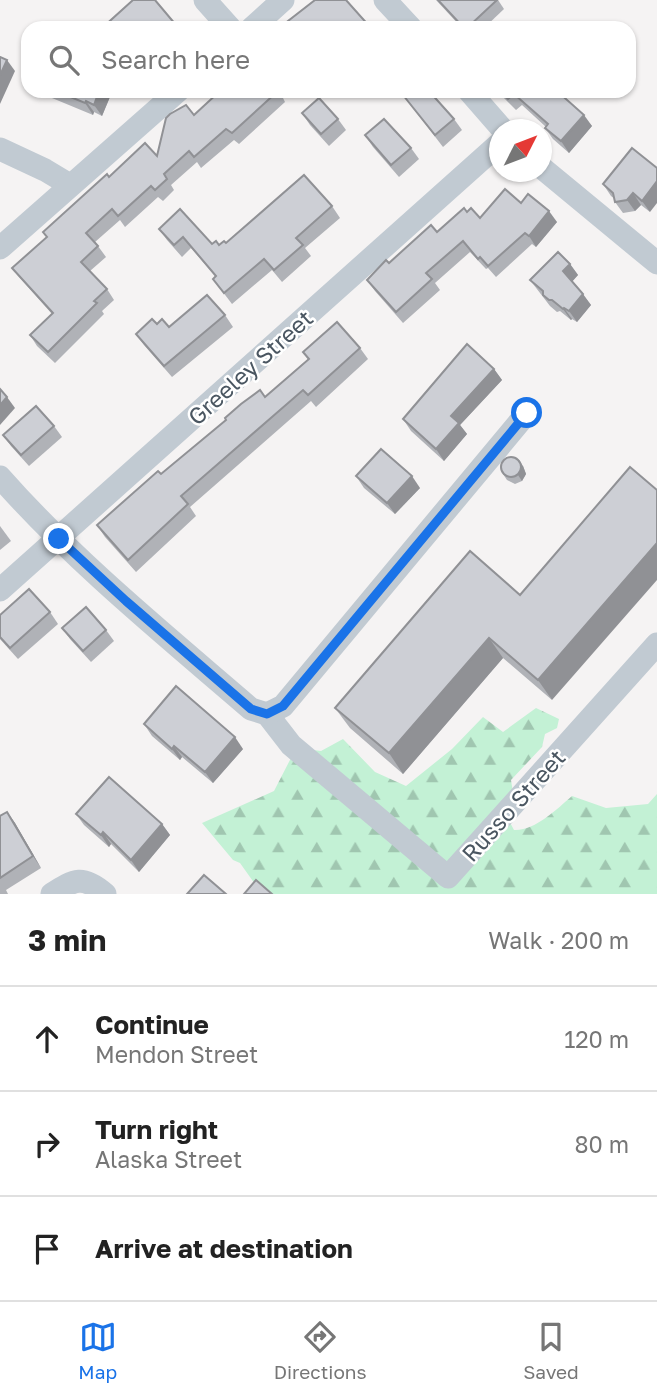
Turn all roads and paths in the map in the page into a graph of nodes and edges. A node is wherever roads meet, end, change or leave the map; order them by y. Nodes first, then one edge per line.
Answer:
1 (205, 0) edge
2 (283, 0) edge
3 (385, 0) edge
4 (224, 21) edge
5 (260, 21) edge
6 (404, 21) edge
7 (170, 98) edge
8 (475, 98) edge
9 (493, 119) edge
10 (0, 149) edge
11 (489, 152) edge
12 (552, 178) edge
13 (70, 184) junction
14 (0, 248) edge
15 (657, 262) edge
16 (527, 413) dead end
17 (0, 477) edge
18 (59, 539) junction
19 (0, 590) edge
20 (657, 644) edge
21 (267, 714) junction
22 (52, 894) edge
23 (105, 894) edge

1 - 4 street
2 - 5 street
3 - 6 street
7 - 13 street
8 - 9 street
10 - 13 street
11 - 18 street, Greeley Street
12 - 15 street
13 - 14 street
16 - 21 street
17 - 18 street
18 - 19 street, Greeley Street
18 - 21 street
20 - 21 street, Russo Street
22 - 23 street

